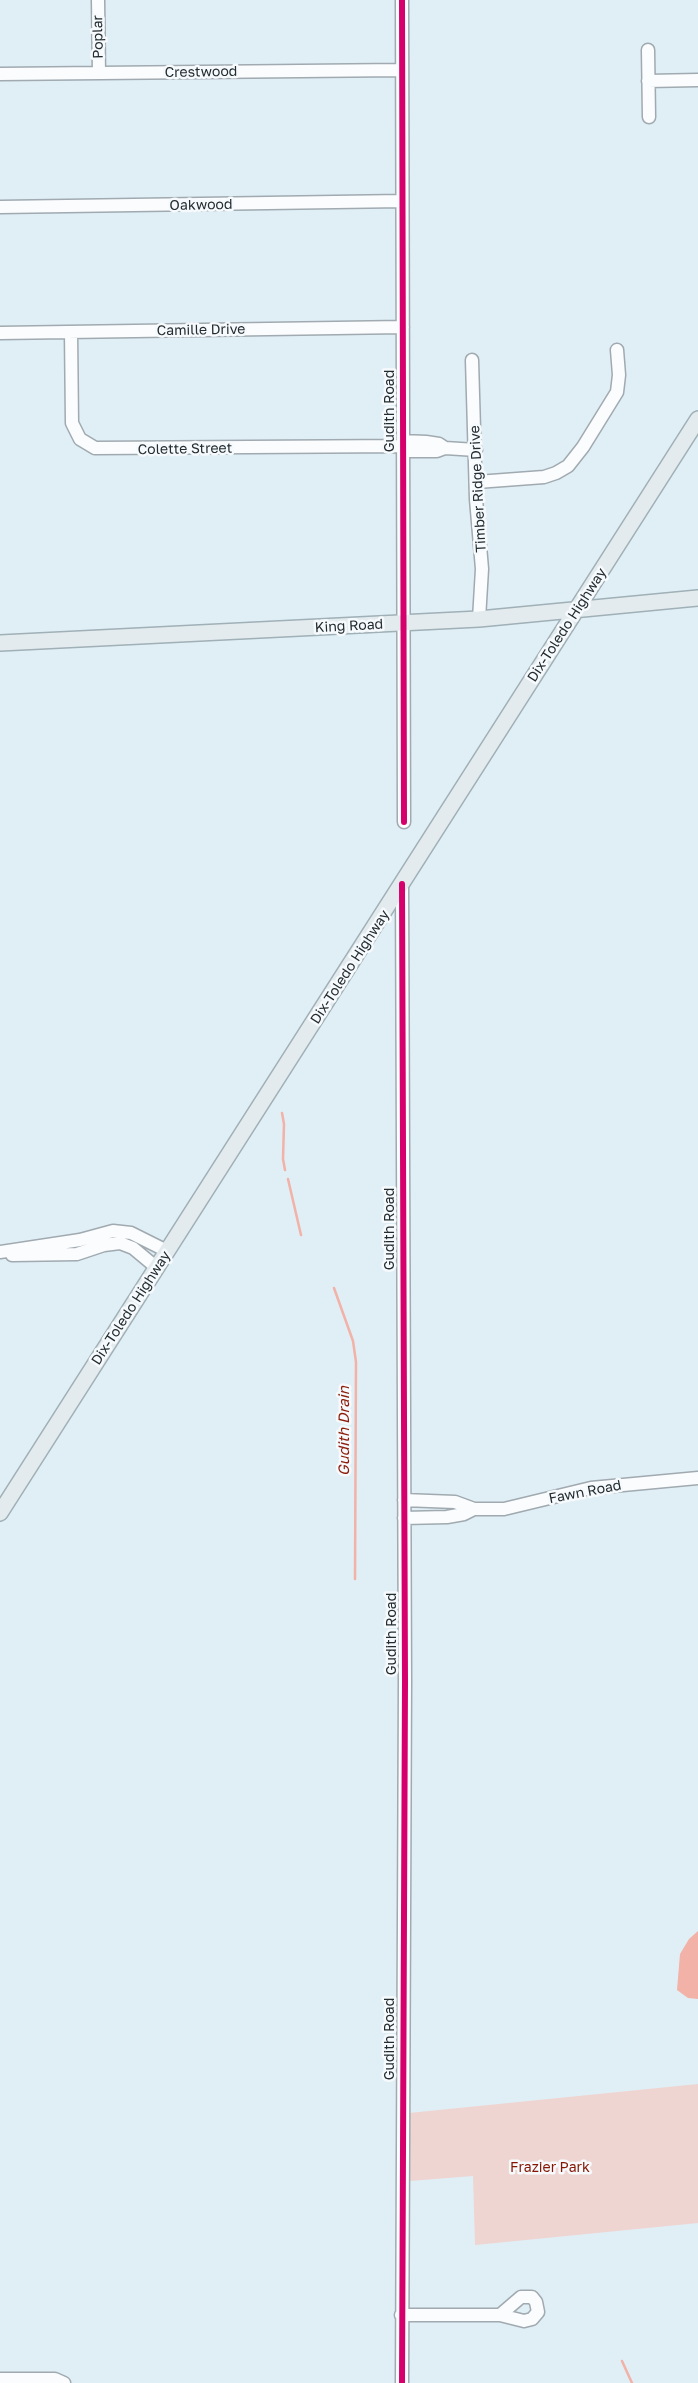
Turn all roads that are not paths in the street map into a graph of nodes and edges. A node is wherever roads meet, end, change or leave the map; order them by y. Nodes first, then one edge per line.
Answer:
1 (98, 0) edge
2 (402, 0) edge
3 (648, 50) dead end
4 (401, 70) junction
5 (99, 73) junction
6 (0, 74) edge
7 (698, 80) edge
8 (648, 81) junction
9 (649, 117) dead end
10 (402, 201) junction
11 (0, 207) edge
12 (402, 327) junction
13 (71, 332) junction
14 (0, 333) edge
15 (616, 350) dead end
16 (472, 360) dead end
17 (698, 419) edge
18 (403, 446) junction
19 (476, 450) junction
20 (477, 482) junction
21 (698, 598) edge
22 (577, 610) junction
23 (479, 618) junction
24 (403, 623) junction
25 (0, 643) edge
26 (404, 822) dead end
27 (402, 884) junction
28 (81, 1246) junction
29 (168, 1252) junction
30 (0, 1254) edge
31 (157, 1268) junction
32 (698, 1478) edge
33 (404, 1500) junction
34 (474, 1509) junction
35 (0, 1513) edge
36 (404, 1518) junction
37 (500, 2315) dead end
38 (401, 2316) junction
39 (0, 2379) edge
40 (64, 2383) edge
41 (402, 2383) edge

1 - 5 street, Poplar
2 - 4 street, Gudith Road
3 - 8 street
4 - 5 street, Crestwood
4 - 10 street, Gudith Road
5 - 6 street, Crestwood
7 - 8 street
8 - 9 street
10 - 11 street, Oakwood
10 - 12 street, Gudith Road
12 - 13 street, Camille Drive
12 - 18 street, Gudith Road
13 - 14 street, Camille Drive
13 - 18 street, Colette Street
15 - 20 street
16 - 19 street, Timber Ridge Drive
17 - 22 main road, Dix-Toledo Highway
18 - 19 street, Colette Street
18 - 24 street, Gudith Road
19 - 20 street, Timber Ridge Drive
20 - 23 street, Timber Ridge Drive
21 - 22 main road, King Road
22 - 23 main road, King Road
22 - 27 main road, Dix-Toledo Highway
23 - 24 main road, King Road
24 - 25 main road, King Road
24 - 26 street, Gudith Road
27 - 29 main road, Dix-Toledo Highway
27 - 33 street, Gudith Road
28 - 29 street
28 - 30 street
28 - 31 street
29 - 31 main road, Dix-Toledo Highway
31 - 35 main road, Dix-Toledo Highway
32 - 34 street, Fawn Road
33 - 34 street, Fawn Road
33 - 36 street, Gudith Road
34 - 36 street, Fawn Road
36 - 38 street, Gudith Road
37 - 38 street
38 - 41 street, Gudith Road
39 - 40 street

